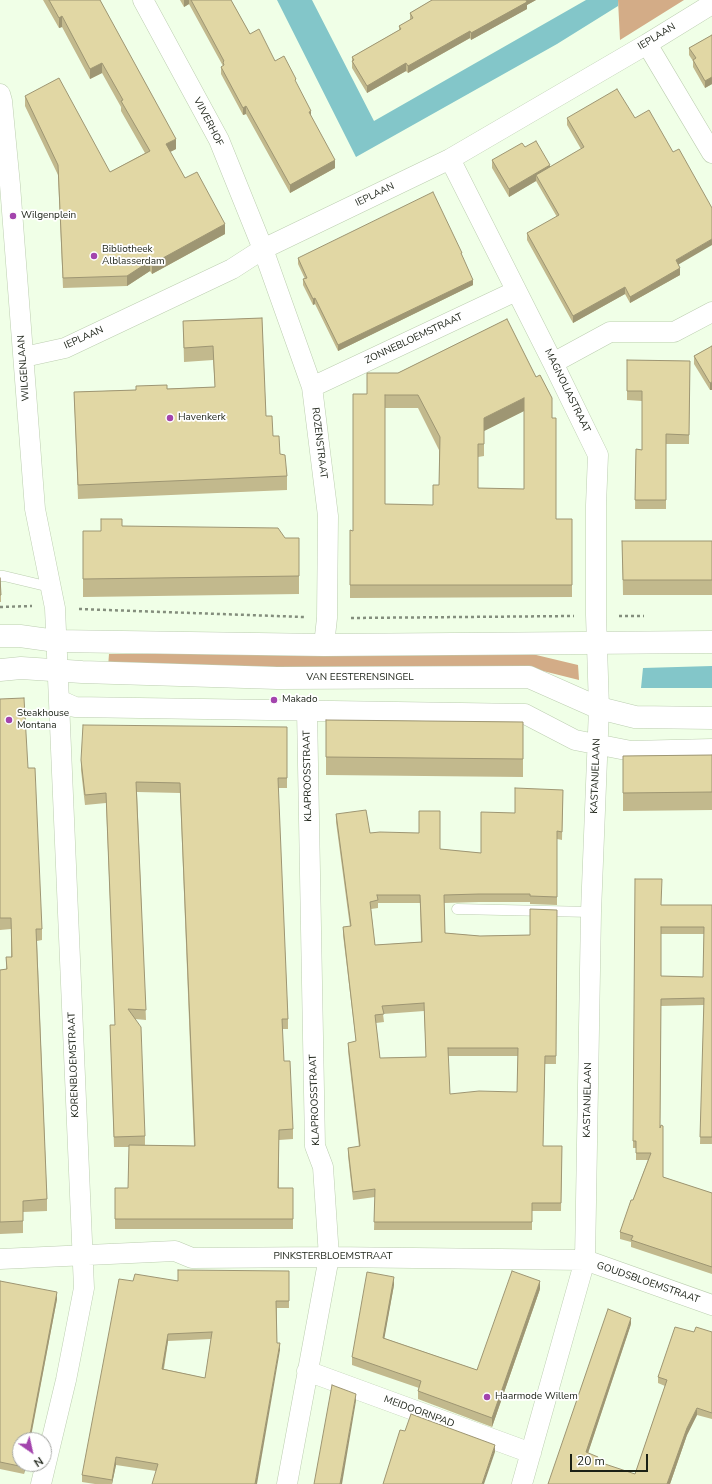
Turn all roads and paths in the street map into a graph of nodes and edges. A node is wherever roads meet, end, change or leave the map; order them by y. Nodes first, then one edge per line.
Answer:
1 (143, 0) edge
2 (712, 4) edge
3 (647, 44) junction
4 (0, 94) edge
5 (712, 153) edge
6 (450, 159) junction
7 (263, 249) junction
8 (516, 291) junction
9 (712, 312) edge
10 (24, 357) junction
11 (553, 363) junction
12 (312, 387) junction
13 (0, 576) edge
14 (50, 587) junction
15 (0, 607) edge
16 (55, 608) junction
17 (596, 615) junction
18 (650, 616) dead end
19 (327, 618) junction
20 (0, 636) edge
21 (56, 641) junction
22 (712, 642) edge
23 (596, 643) junction
24 (324, 645) junction
25 (0, 670) edge
26 (57, 670) junction
27 (59, 700) junction
28 (599, 708) junction
29 (307, 710) junction
30 (712, 718) edge
31 (597, 745) junction
32 (712, 750) edge
33 (457, 909) edge
34 (591, 912) junction
35 (82, 1256) junction
36 (329, 1257) junction
37 (0, 1259) edge
38 (585, 1260) junction
39 (712, 1305) edge
40 (307, 1370) junction
41 (531, 1453) junction
42 (41, 1484) edge
43 (287, 1484) edge
44 (522, 1484) edge

1 - 7 street, VIJVERHOF
2 - 3 street, IEPLAAN
3 - 5 street
3 - 6 street, IEPLAAN
4 - 10 street, WILGENLAAN
6 - 7 street, IEPLAAN
6 - 8 street, MAGNOLIASTRAAT
7 - 10 street, IEPLAAN
7 - 12 street, ROZENSTRAAT
8 - 11 street, MAGNOLIASTRAAT
8 - 12 street, ZONNEBLOEMSTRAAT
9 - 11 street
10 - 14 street, WILGENLAAN
11 - 17 street, MAGNOLIASTRAAT
12 - 19 street, ROZENSTRAAT
13 - 14 lane
14 - 16 street, WILGENLAAN
15 - 16 path
16 - 19 path
16 - 21 street, WILGENLAAN
17 - 18 path
17 - 19 path
17 - 23 street, MAGNOLIASTRAAT
19 - 24 street, ROZENSTRAAT
20 - 21 street
21 - 24 street
21 - 26 street, KORENBLOEMSTRAAT
22 - 23 street
23 - 24 street
23 - 28 street, KASTANJELAAN
25 - 26 street, VAN EESTERENSINGEL
26 - 27 street, KORENBLOEMSTRAAT
26 - 28 street, VAN EESTERENSINGEL
27 - 29 street
27 - 35 street, KORENBLOEMSTRAAT
28 - 30 street, VAN EESTERENSINGEL
28 - 31 street, KASTANJELAAN
29 - 31 street
29 - 36 street, KLAPROOSSTRAAT
31 - 32 street
31 - 34 street, KASTANJELAAN
33 - 34 lane
34 - 38 street, KASTANJELAAN
35 - 36 street, PINKSTERBLOEMSTRAAT
35 - 37 street, PINKSTERBLOEMSTRAAT
35 - 42 street, KORENBLOEMSTRAAT
36 - 38 street, PINKSTERBLOEMSTRAAT
36 - 40 street, KLAPROOSSTRAAT
38 - 39 street, GOUDSBLOEMSTRAAT
38 - 41 street, KASTANJELAAN
40 - 41 street, MEIDOORNPAD
40 - 43 street, KLAPROOSSTRAAT
41 - 44 street, KASTANJELAAN

